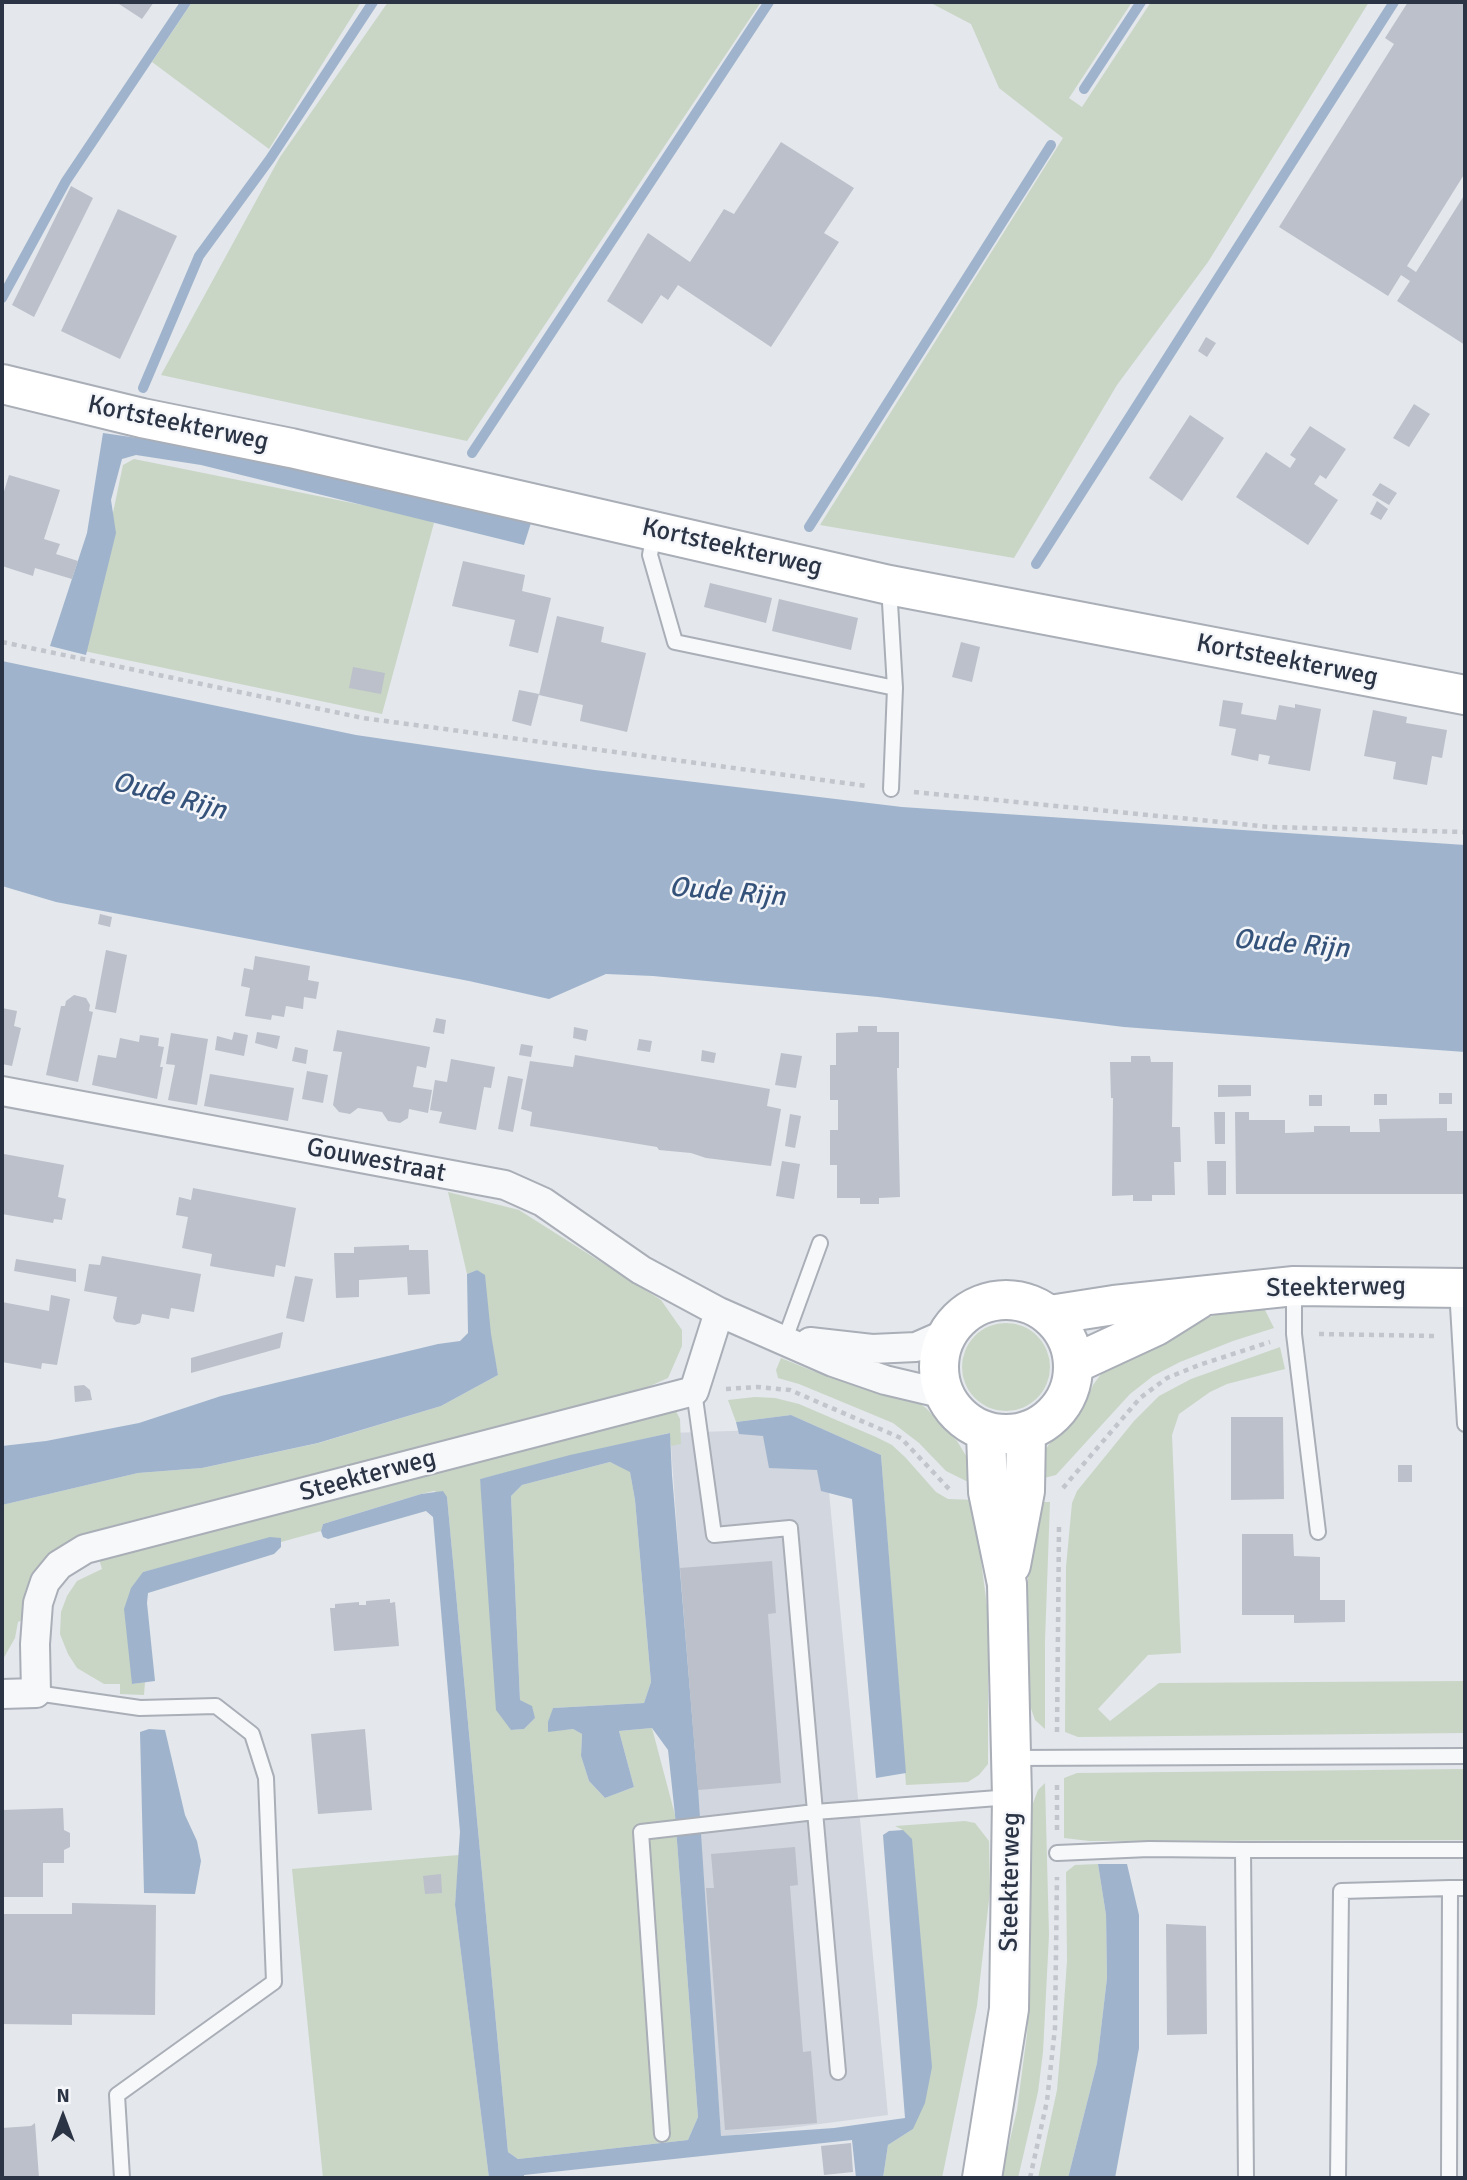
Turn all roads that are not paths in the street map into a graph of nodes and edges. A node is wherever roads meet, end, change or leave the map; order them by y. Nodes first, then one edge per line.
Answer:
1 (2, 384) edge
2 (655, 530) junction
3 (889, 585) junction
4 (895, 688) junction
5 (1465, 695) edge
6 (891, 789) road end
7 (2, 1091) edge
8 (820, 1242) dead end
9 (1294, 1286) junction
10 (1461, 1288) edge
11 (1207, 1294) junction
12 (719, 1312) junction
13 (1049, 1315) junction
14 (947, 1333) junction
15 (785, 1339) junction
16 (1074, 1364) junction
17 (694, 1391) junction
18 (944, 1394) junction
19 (1465, 1424) edge
20 (986, 1432) junction
21 (1026, 1432) junction
22 (1318, 1532) dead end
23 (1007, 1584) junction
24 (36, 1693) junction
25 (2, 1694) edge
26 (1465, 1756) edge
27 (1011, 1758) junction
28 (1012, 1797) junction
29 (815, 1812) junction
30 (1243, 1850) junction
31 (1465, 1850) edge
32 (1056, 1853) dead end
33 (1450, 1888) junction
34 (1465, 1888) edge
35 (838, 2072) dead end
36 (662, 2134) dead end
37 (122, 2178) edge
38 (982, 2178) edge
39 (1246, 2178) edge
40 (1338, 2178) edge
41 (1449, 2178) edge

1 - 2 main road, Kortsteekterweg
2 - 3 main road, Kortsteekterweg
2 - 4 lane
3 - 4 lane
3 - 5 main road, Kortsteekterweg
4 - 6 lane
7 - 12 street, Gouwestraat
8 - 15 lane
9 - 10 main road, Steekterweg
9 - 11 main road, Steekterweg
9 - 22 lane
10 - 19 lane
11 - 13 main road, Steekterweg
11 - 16 main road, Steekterweg
12 - 15 street
12 - 17 street
13 - 14 main road
13 - 16 main road
14 - 15 street
14 - 18 main road
15 - 18 street
16 - 21 main road
17 - 24 street, Steekterweg
17 - 29 lane
18 - 20 main road
20 - 21 main road
20 - 23 main road, Steekterweg
21 - 23 main road, Steekterweg
23 - 27 main road, Steekterweg
24 - 25 street
24 - 37 lane
26 - 27 lane
27 - 28 main road, Steekterweg
28 - 29 lane
28 - 38 main road, Steekterweg
29 - 35 lane
29 - 36 lane
30 - 31 lane
30 - 32 lane
30 - 39 lane
33 - 34 lane
33 - 40 lane
33 - 41 lane

